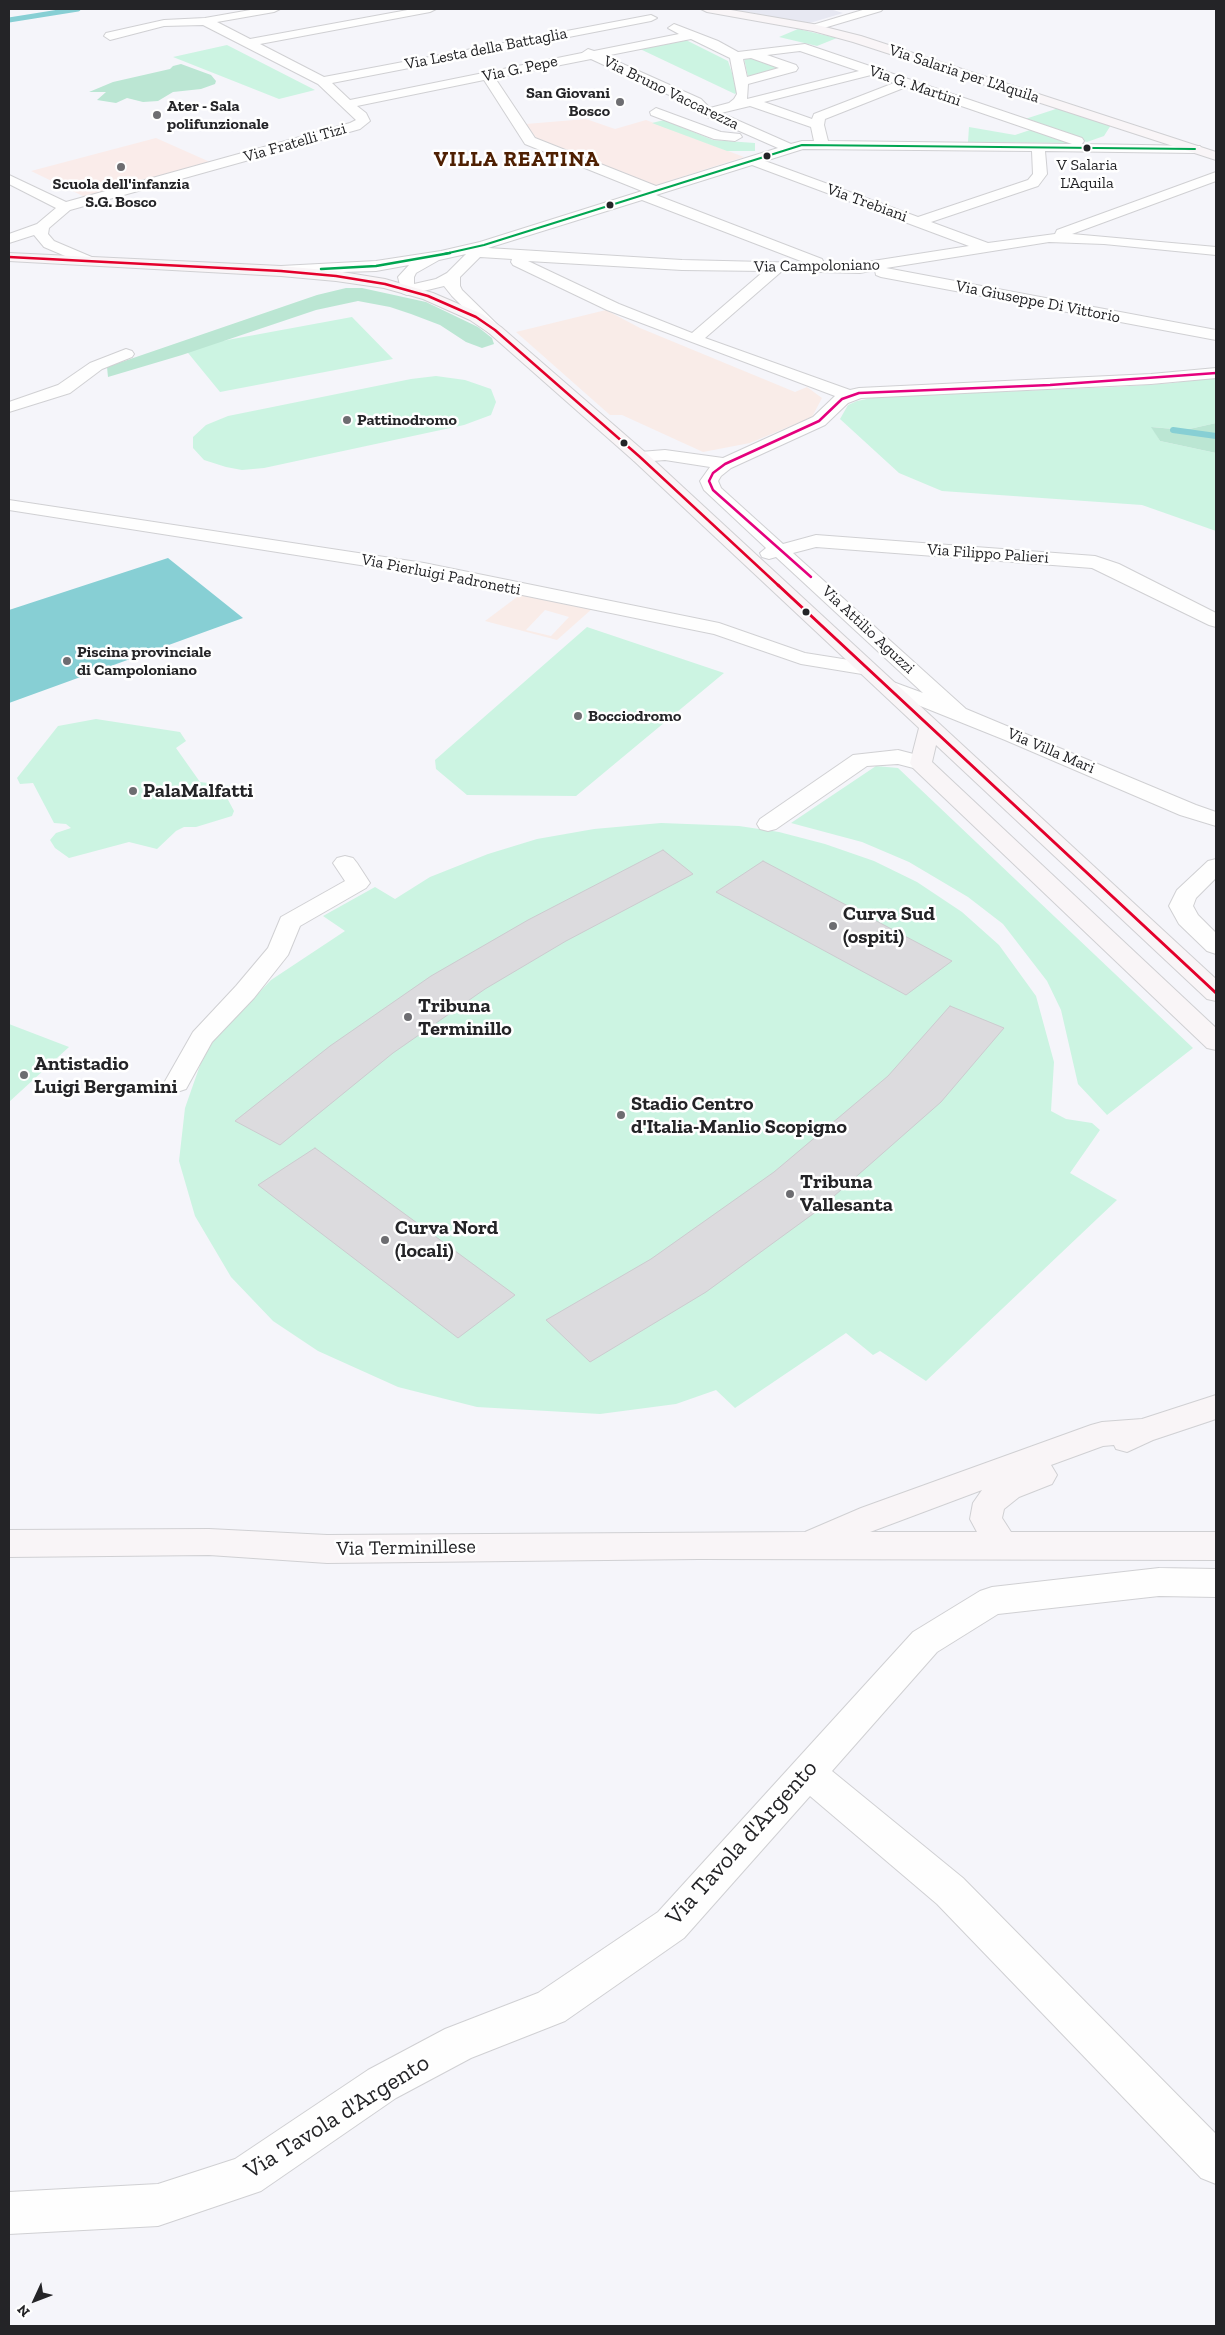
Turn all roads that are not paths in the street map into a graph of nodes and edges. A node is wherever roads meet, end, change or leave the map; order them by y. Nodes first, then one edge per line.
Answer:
1 (274, 9) edge
2 (430, 9) edge
3 (629, 9) edge
4 (707, 9) edge
5 (876, 9) edge
6 (651, 18) junction
7 (204, 21) junction
8 (813, 28) junction
9 (692, 35) junction
10 (110, 36) dead end
11 (553, 36) junction
12 (248, 44) junction
13 (591, 54) junction
14 (752, 54) junction
15 (736, 56) junction
16 (872, 72) junction
17 (486, 76) junction
18 (322, 81) junction
19 (742, 82) junction
20 (904, 83) junction
21 (752, 102) junction
22 (348, 104) junction
23 (733, 106) junction
24 (656, 112) dead end
25 (708, 112) junction
26 (817, 125) junction
27 (1142, 131) junction
28 (765, 138) junction
29 (1162, 138) junction
30 (822, 145) junction
31 (1085, 147) junction
32 (789, 148) junction
33 (1038, 148) junction
34 (1145, 149) junction
35 (1195, 149) junction
36 (1216, 156) edge
37 (750, 160) junction
38 (1216, 170) edge
39 (13, 175) edge
40 (1216, 176) edge
41 (649, 193) junction
42 (991, 205) dead end
43 (65, 207) junction
44 (922, 224) junction
45 (43, 233) junction
46 (25, 234) junction
47 (1207, 236) dead end
48 (1049, 238) junction
49 (9, 240) edge
50 (1180, 246) junction
51 (984, 247) junction
52 (480, 248) junction
53 (1216, 251) edge
54 (500, 254) junction
55 (441, 256) junction
56 (15, 257) edge
57 (89, 261) junction
58 (778, 268) junction
59 (833, 268) junction
60 (860, 268) junction
61 (281, 271) junction
62 (452, 276) junction
63 (407, 290) junction
64 (495, 330) junction
65 (1216, 335) edge
66 (694, 340) junction
67 (126, 354) dead end
68 (1216, 373) edge
69 (850, 396) junction
70 (9, 407) edge
71 (640, 457) junction
72 (725, 464) junction
73 (9, 505) edge
74 (781, 549) junction
75 (750, 559) junction
76 (1216, 621) edge
77 (868, 669) junction
78 (885, 685) junction
79 (958, 713) junction
80 (930, 727) junction
81 (921, 763) junction
82 (1216, 819) edge
83 (768, 824) dead end
84 (345, 863) dead end
85 (1216, 866) edge
86 (1216, 946) edge
87 (1216, 993) edge
88 (1216, 1042) edge
89 (177, 1082) dead end
90 (1216, 1407) edge
91 (1142, 1431) junction
92 (9, 1544) edge
93 (1001, 1545) junction
94 (802, 1546) junction
95 (1216, 1546) edge
96 (1216, 1583) edge
97 (807, 1772) junction
98 (1216, 2163) edge
99 (9, 2213) edge

1 - 7 street
2 - 12 street
3 - 6 street
4 - 8 street, Via Salaria per L'Aquila
5 - 8 street
6 - 9 street
6 - 11 street, Via Lesta della Battaglia
7 - 10 street
7 - 12 street, Via Fratelli Tizi
8 - 27 street, Via Salaria per L'Aquila
9 - 13 street, Via G. Pepe
9 - 15 street
11 - 13 street, Via Bruno Vaccarezza
11 - 18 street, Via Lesta della Battaglia
12 - 18 street, Via Fratelli Tizi
13 - 17 street, Via G. Pepe
13 - 25 street, Via Bruno Vaccarezza
14 - 15 street, Via G. Martini
14 - 16 street, Via G. Martini
14 - 19 street
15 - 19 street
16 - 20 street, Via G. Martini
16 - 21 street
17 - 22 street, Via G. Pepe
17 - 41 street
18 - 22 street, Via Fratelli Tizi
19 - 23 street
20 - 26 street
20 - 31 street, Via G. Martini
21 - 23 street
21 - 26 street
22 - 43 street, Via Fratelli Tizi
23 - 25 street
24 - 28 street
25 - 28 street, Via Bruno Vaccarezza
26 - 30 street
27 - 29 street, Via Salaria per L'Aquila
27 - 31 street
28 - 32 street, Via Bruno Vaccarezza
29 - 34 street
29 - 35 street, Via Salaria per L'Aquila
30 - 32 street
30 - 33 street
31 - 33 street
31 - 34 street
32 - 37 street
33 - 44 street
34 - 35 street
34 - 38 street
35 - 36 street, Via Salaria per L'Aquila
37 - 41 street
37 - 44 street, Via Trebiani
39 - 43 street
40 - 48 street
41 - 52 street
41 - 59 street
42 - 44 street
43 - 45 street
44 - 51 street, Via Trebiani
45 - 46 street
45 - 56 street
45 - 57 street
46 - 49 street
46 - 56 street
47 - 50 street
48 - 50 street, Via Campoloniano
48 - 51 street, Via Campoloniano
50 - 53 street, Via Campoloniano
51 - 60 street, Via Campoloniano
52 - 54 street, Via Campoloniano
52 - 55 street
52 - 62 street
54 - 58 street, Via Campoloniano
54 - 66 street
55 - 61 street
55 - 63 street
56 - 57 street
57 - 61 street
58 - 59 street, Via Campoloniano
58 - 66 street
59 - 60 street, Via Campoloniano
60 - 65 street, Via Giuseppe Di Vittorio
61 - 63 street
62 - 63 street
62 - 64 street
63 - 64 street
64 - 71 street
66 - 69 street
67 - 70 street
68 - 69 street
69 - 72 street
71 - 72 street
71 - 75 street
72 - 74 street, Via Attilio Aguzzi
73 - 77 street, Via Pierluigi Padronetti
74 - 75 street, Via Filippo Palieri
74 - 76 street, Via Filippo Palieri
74 - 79 street, Via Attilio Aguzzi
75 - 77 street
77 - 78 street
78 - 79 street, Via Villa Mari
78 - 80 street
79 - 82 street, Via Villa Mari
80 - 81 street
80 - 87 street
81 - 83 street
81 - 88 street
84 - 89 street
85 - 86 street
90 - 91 street
91 - 93 street
91 - 94 street
92 - 94 street, Via Terminillese
93 - 94 street, Via Terminillese
93 - 95 street, Via Terminillese
96 - 97 street, Via Tavola d'Argento
97 - 98 street
97 - 99 street, Via Tavola d'Argento

